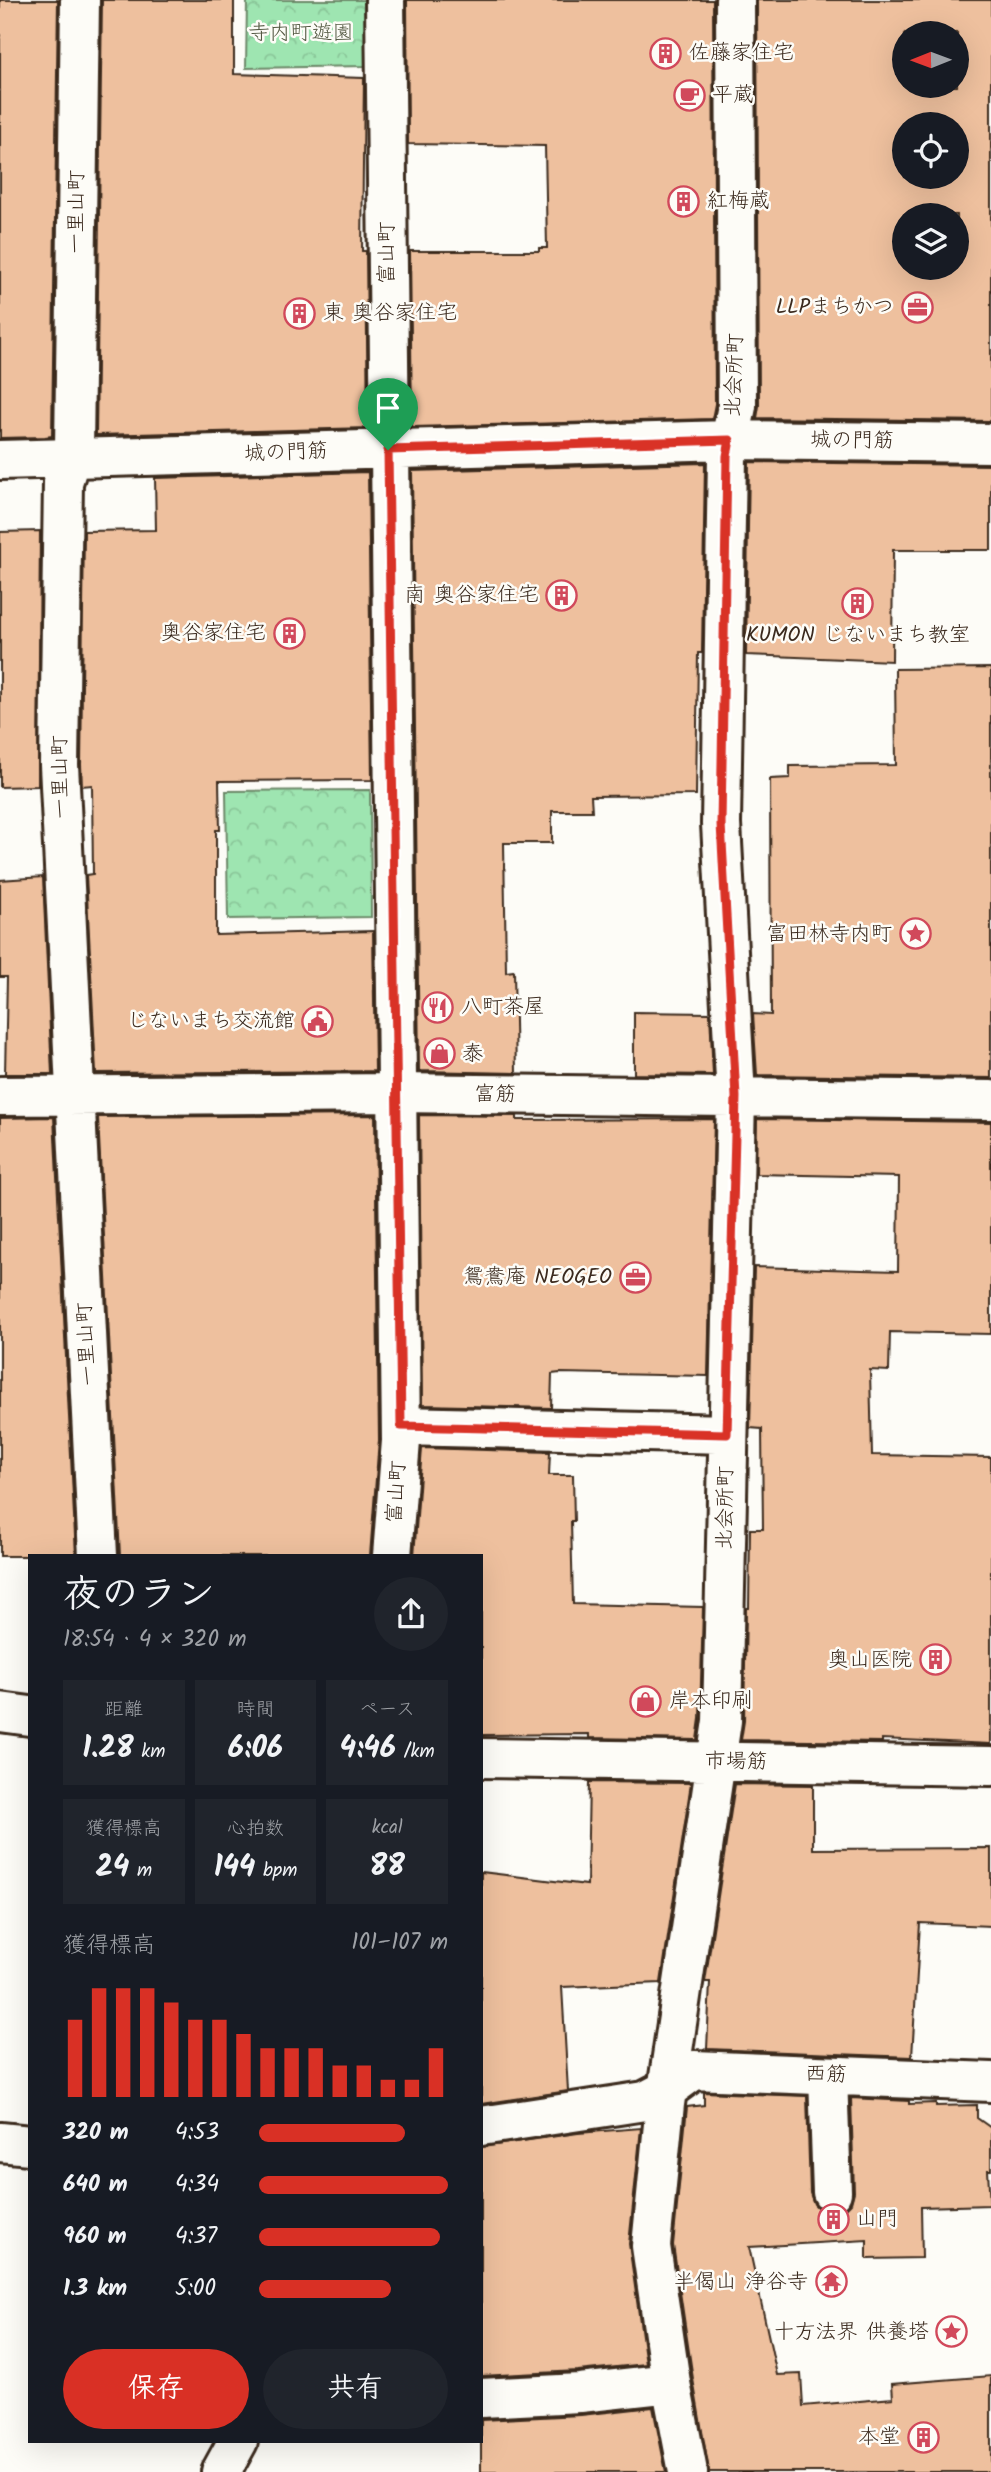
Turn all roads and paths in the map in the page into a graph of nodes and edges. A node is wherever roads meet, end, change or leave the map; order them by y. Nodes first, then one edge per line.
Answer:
1 (80, 0) edge
2 (385, 0) edge
3 (735, 0) edge
4 (730, 440) junction
5 (991, 443) edge
6 (388, 450) junction
7 (0, 460) edge
8 (70, 460) junction
9 (396, 1093) junction
10 (75, 1095) junction
11 (0, 1096) edge
12 (736, 1097) junction
13 (991, 1100) edge
14 (401, 1426) junction
15 (727, 1434) junction
16 (98, 1554) edge
17 (392, 1554) edge
18 (0, 1712) edge
19 (28, 1716) edge
20 (483, 1758) edge
21 (716, 1762) junction
22 (991, 1766) edge
23 (828, 2076) junction
24 (991, 2082) edge
25 (668, 2089) junction
26 (483, 2126) edge
27 (0, 2142) edge
28 (28, 2145) edge
29 (832, 2192) dead end
30 (671, 2383) junction
31 (483, 2398) edge
32 (237, 2443) edge
33 (220, 2472) edge
34 (688, 2472) edge

1 - 8 street, 一里山町
2 - 6 street, 富山町
3 - 4 street, 北会所町
4 - 5 street, 城の門筋
4 - 6 street, 城の門筋
4 - 12 street, 北会所町
6 - 8 street, 城の門筋
6 - 9 street, 富山町
7 - 8 street, 城の門筋
8 - 10 street, 一里山町
9 - 10 street, 富筋
9 - 12 street, 富筋
9 - 14 street, 富山町
10 - 11 street, 富筋
10 - 16 street, 一里山町
12 - 13 street, 富筋
12 - 15 street, 北会所町
14 - 15 street
14 - 17 street, 富山町
15 - 21 street, 北会所町
18 - 19 street
20 - 21 street, 市場筋
21 - 22 street, 市場筋
21 - 25 street, 北会所町
23 - 24 street, 西筋
23 - 25 street, 西筋
23 - 29 street
25 - 26 street, 西筋
25 - 30 street, 北会所町
27 - 28 street
30 - 31 street
30 - 34 street, 北会所町
32 - 33 street

